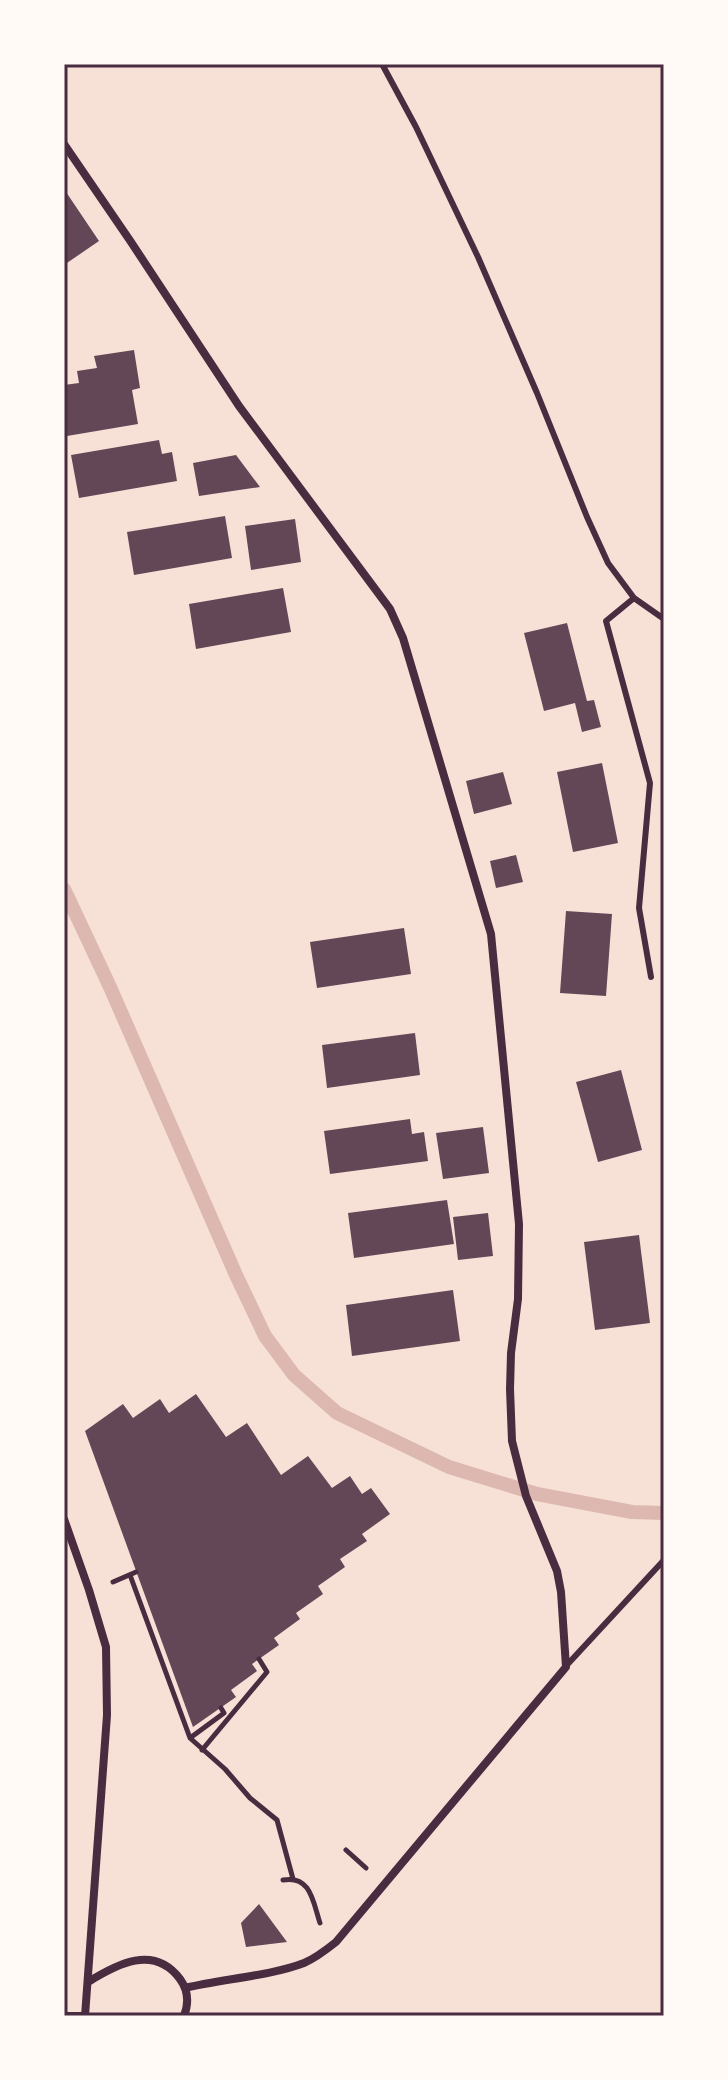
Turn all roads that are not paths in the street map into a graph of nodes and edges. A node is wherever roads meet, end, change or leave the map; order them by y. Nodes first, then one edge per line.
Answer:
1 (382, 64) edge
2 (64, 144) edge
3 (634, 598) junction
4 (664, 619) edge
5 (651, 977) dead end
6 (64, 1519) edge
7 (664, 1560) edge
8 (566, 1667) junction
9 (88, 1982) junction
10 (185, 1988) junction
11 (64, 2016) edge
12 (85, 2016) edge
13 (184, 2016) edge

1 - 3 lane
2 - 8 street
3 - 4 lane
3 - 5 lane
6 - 9 street
7 - 8 lane
8 - 10 street
9 - 10 street
9 - 12 street
10 - 13 street
11 - 12 street

